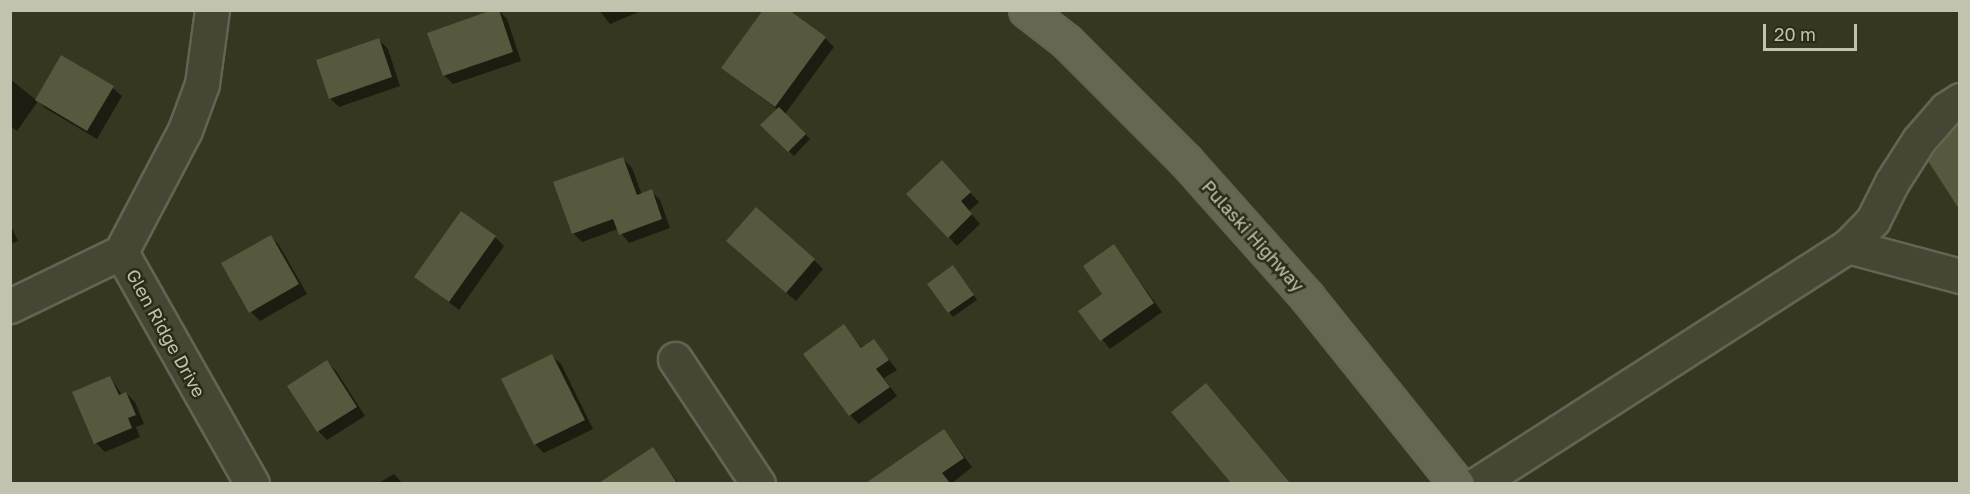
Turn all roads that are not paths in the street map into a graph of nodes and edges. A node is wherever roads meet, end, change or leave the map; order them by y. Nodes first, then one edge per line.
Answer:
1 (212, 10) edge
2 (1026, 10) edge
3 (1959, 100) edge
4 (1848, 246) junction
5 (121, 252) junction
6 (1959, 276) edge
7 (10, 306) edge
8 (675, 359) dead end
9 (252, 483) edge
10 (758, 483) edge
11 (1457, 483) edge
12 (1477, 483) edge

1 - 5 street, Glen Ridge Drive
2 - 11 main road, Pulaski Highway
3 - 4 street
4 - 6 street
4 - 12 street
5 - 7 street
5 - 9 street, Glen Ridge Drive
8 - 10 street

